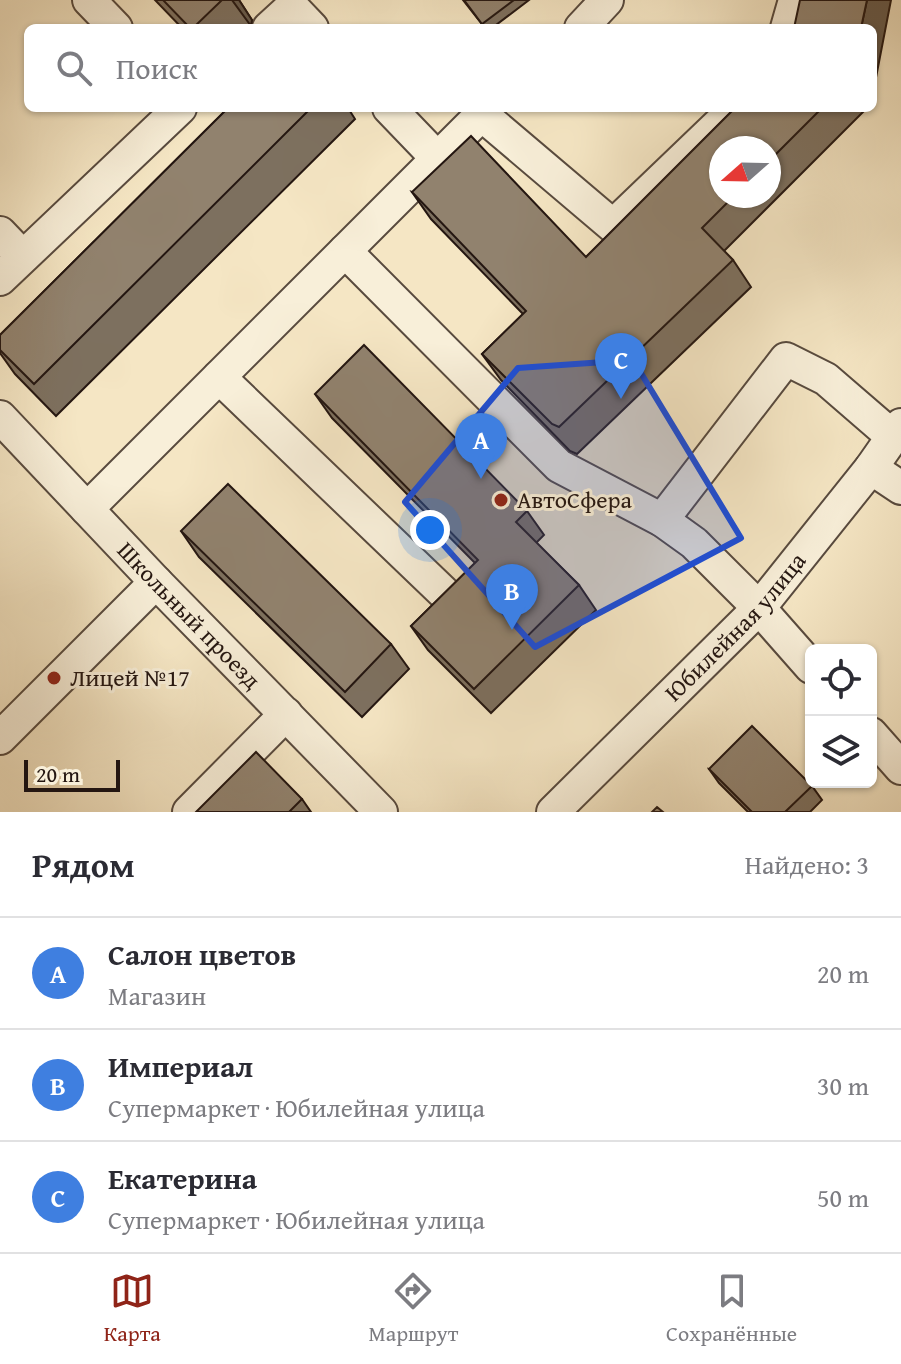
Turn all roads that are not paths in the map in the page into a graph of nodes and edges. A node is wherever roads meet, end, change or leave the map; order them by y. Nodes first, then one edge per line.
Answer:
1 (89, 0) edge
2 (607, 0) edge
3 (112, 24) edge
4 (273, 24) edge
5 (308, 24) edge
6 (585, 24) edge
7 (175, 112) edge
8 (393, 112) edge
9 (483, 112) edge
10 (485, 112) edge
11 (732, 112) edge
12 (437, 158) junction
13 (11, 244) edge
14 (345, 251) junction
15 (0, 279) edge
16 (219, 377) junction
17 (0, 417) edge
18 (897, 431) edge
19 (871, 468) junction
20 (901, 488) edge
21 (87, 509) junction
22 (662, 520) junction
23 (156, 582) junction
24 (443, 592) edge
25 (759, 608) junction
26 (805, 660) edge
27 (286, 714) junction
28 (0, 738) edge
29 (877, 741) edge
30 (901, 768) edge
31 (189, 812) edge
32 (381, 812) edge
33 (553, 812) edge

1 - 3 street
2 - 6 street
4 - 5 street
7 - 13 street
8 - 12 street
9 - 12 street
10 - 11 street
12 - 14 street
13 - 15 street
14 - 16 street
14 - 22 street
16 - 21 street
16 - 24 street
17 - 21 street, Школьный проезд
18 - 19 street, Юбилейная улица
18 - 22 street
19 - 20 street
19 - 25 street, Юбилейная улица
21 - 23 street, Школьный проезд
22 - 25 street
23 - 27 street, Школьный проезд
23 - 28 street
25 - 26 street
25 - 33 street, Юбилейная улица
27 - 31 street
27 - 32 street, Школьный проезд
29 - 30 street

